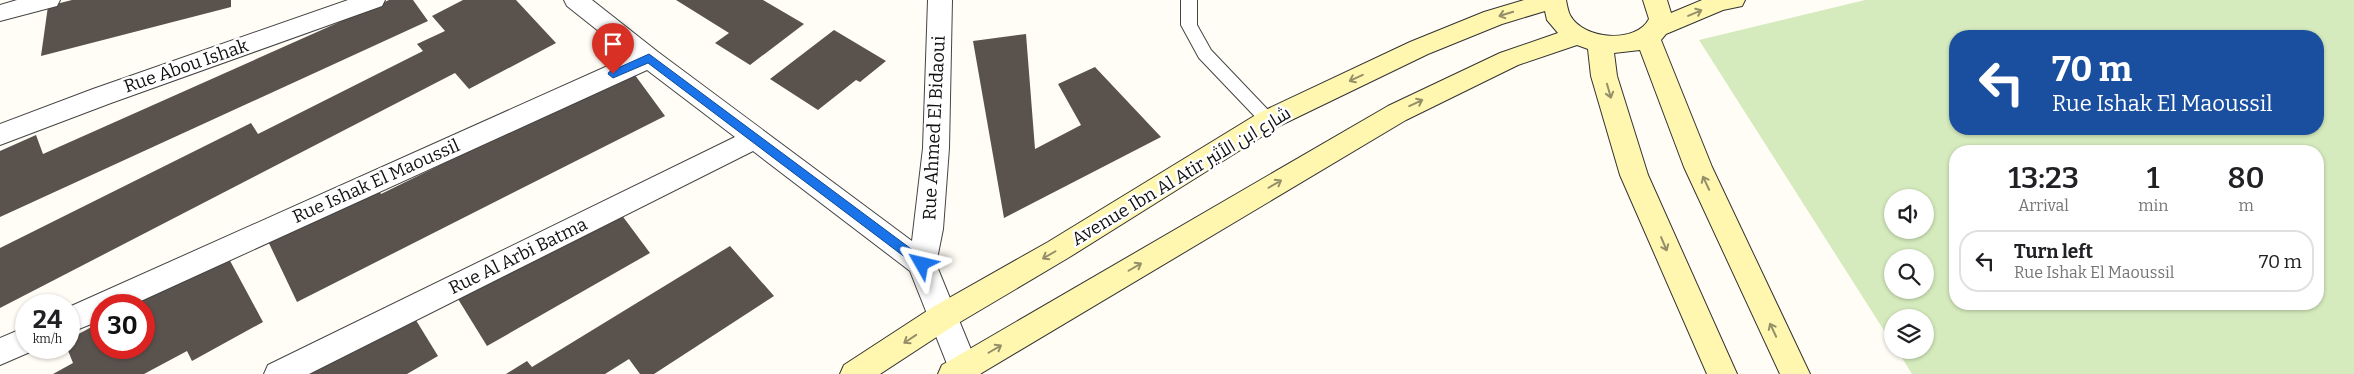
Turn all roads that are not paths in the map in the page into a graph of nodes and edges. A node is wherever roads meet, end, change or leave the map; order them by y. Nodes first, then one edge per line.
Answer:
1 (48, 0) edge
2 (374, 0) edge
3 (576, 0) edge
4 (940, 0) edge
5 (1189, 0) edge
6 (1553, 0) edge
7 (1655, 0) edge
8 (1733, 0) edge
9 (0, 13) edge
10 (1653, 33) junction
11 (1589, 39) junction
12 (649, 58) junction
13 (1268, 120) junction
14 (0, 135) edge
15 (756, 138) junction
16 (922, 264) junction
17 (126, 294) edge
18 (944, 316) junction
19 (15, 345) edge
20 (0, 352) edge
21 (961, 372) edge
22 (279, 374) edge
23 (855, 374) edge
24 (1722, 374) edge
25 (1795, 374) edge

1 - 9 street
2 - 14 street, Rue Abou Ishak
3 - 12 street
4 - 16 street, Rue Ahmed El Bidaoui
5 - 13 lane
6 - 11 street
6 -> 13 street, Avenue Ibn Al Atir شارع ابن الأثير
7 - 10 street
10 -> 8 street
10 - 11 street
25 -> 10 street
21 -> 11 street
11 -> 24 street
12 - 15 street
12 - 17 street, Rue Ishak El Maoussil
13 -> 18 street, Avenue Ibn Al Atir شارع ابن الأثير
15 - 16 street
15 - 22 street, Rue Al Arbi Batma
16 - 18 street
18 - 21 street
18 -> 23 street, Avenue Ibn Al Atir شارع ابن الأثير
19 - 20 street

